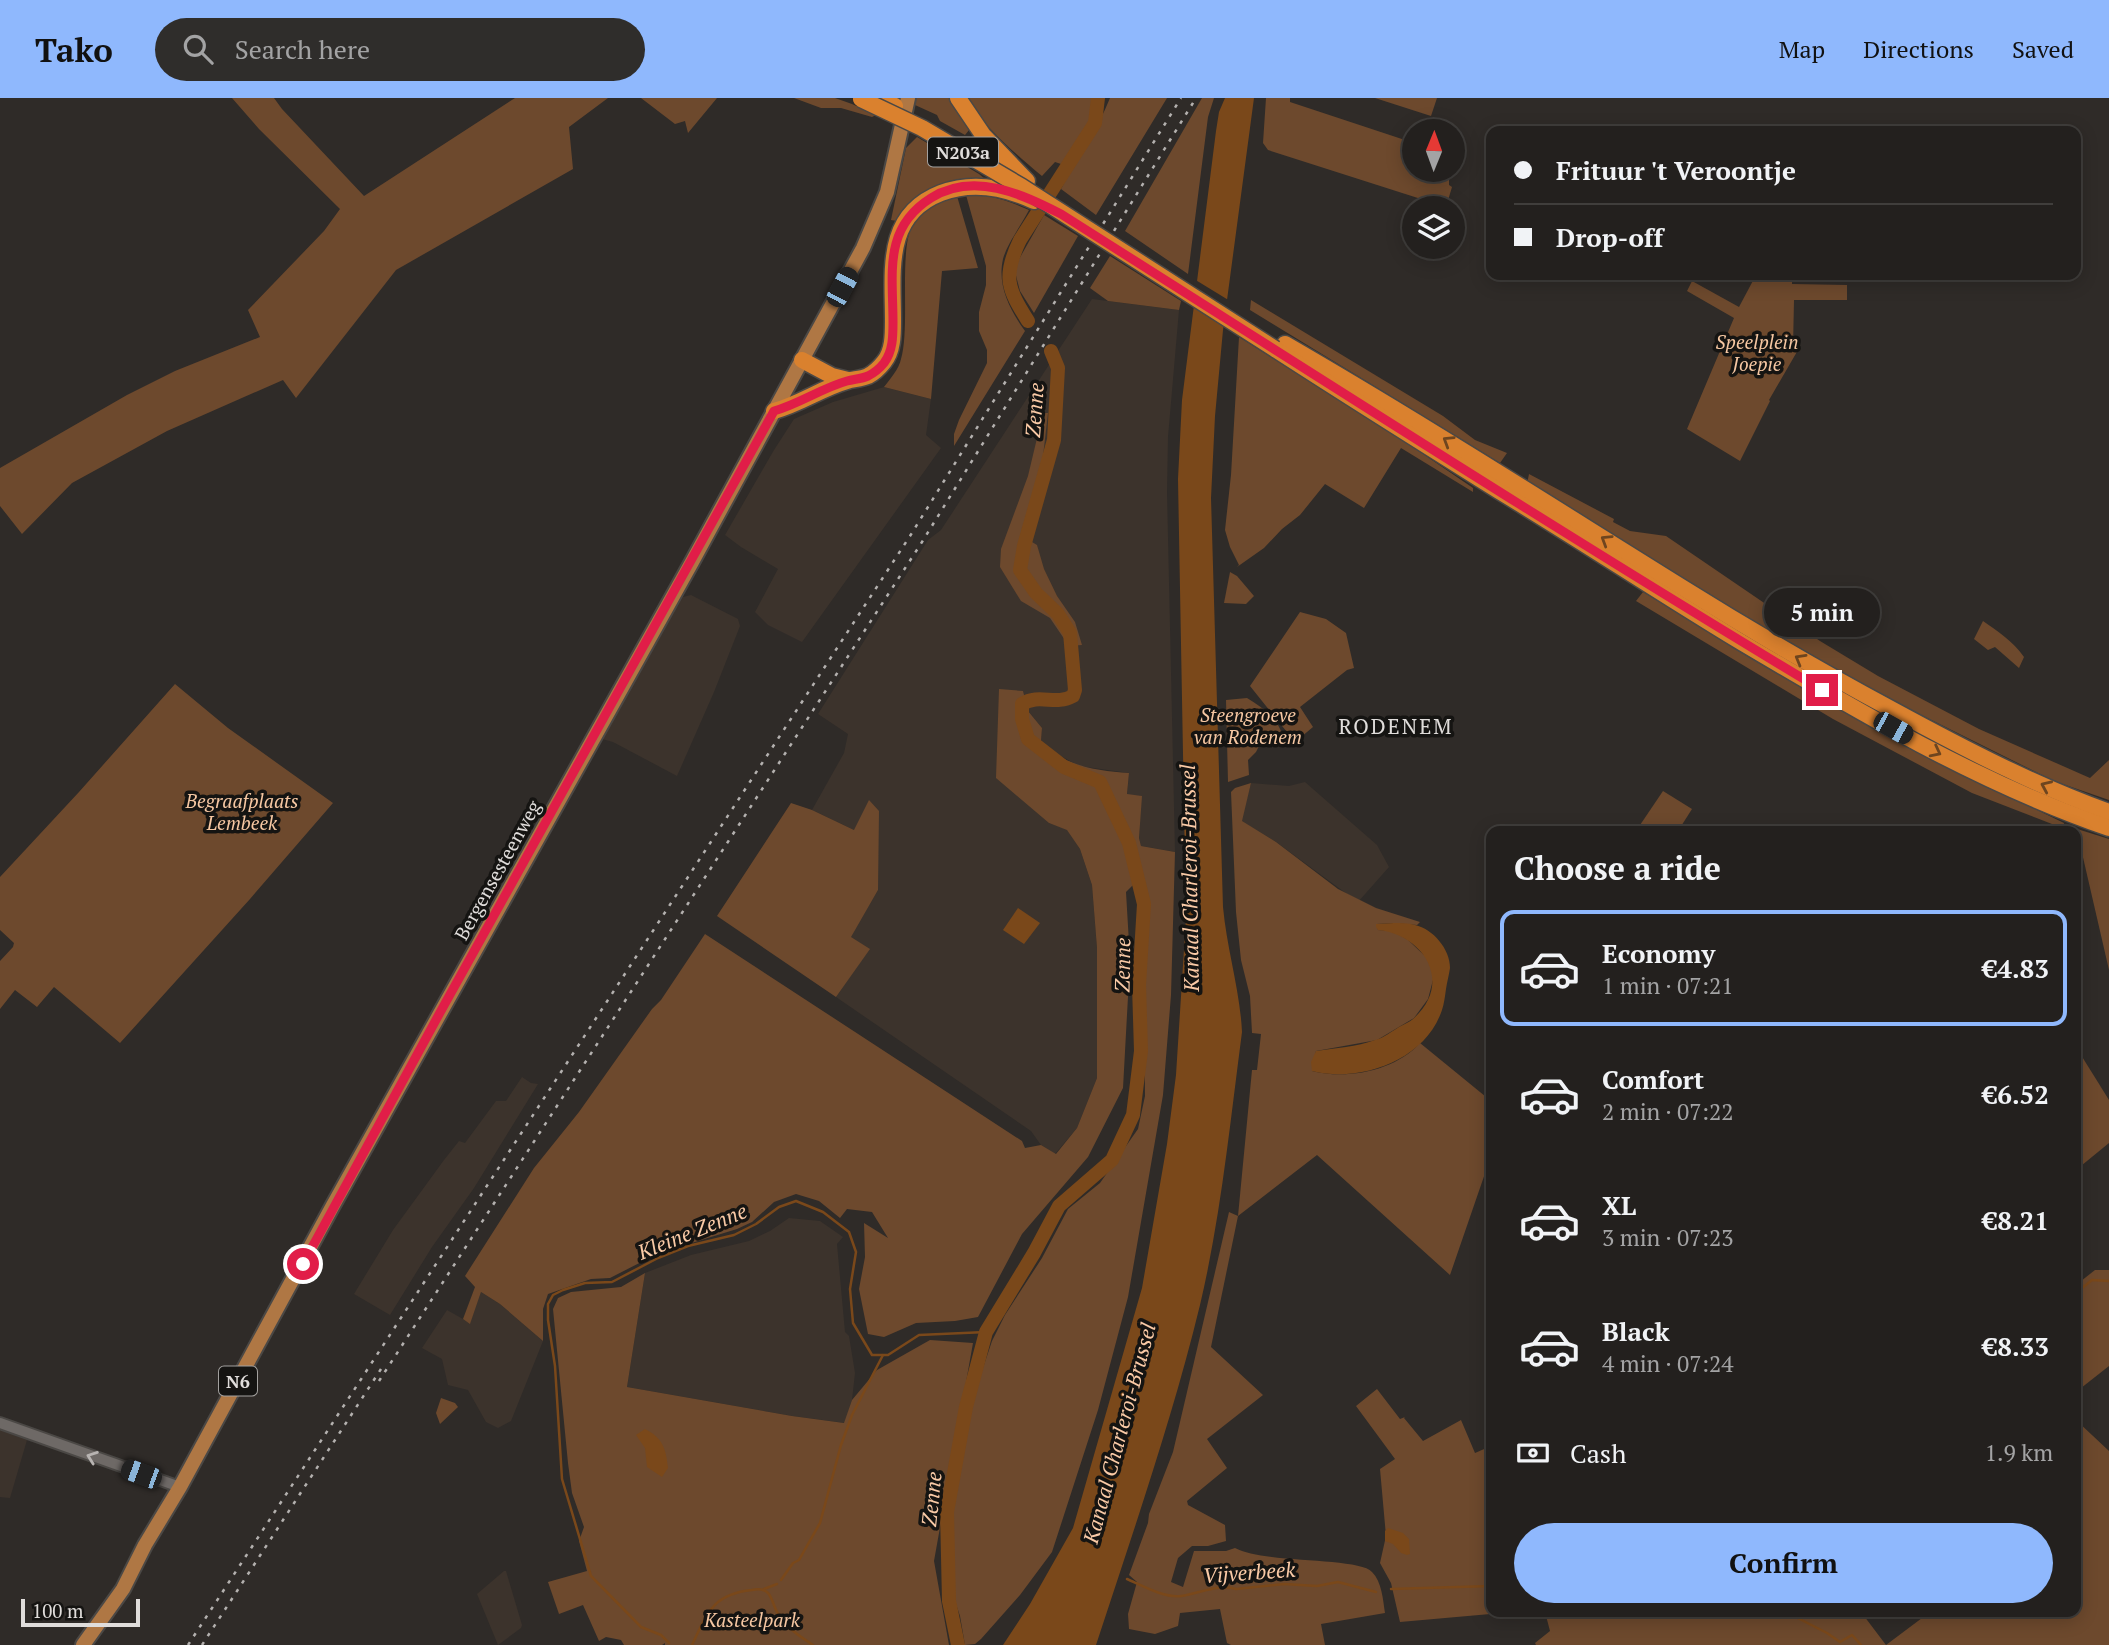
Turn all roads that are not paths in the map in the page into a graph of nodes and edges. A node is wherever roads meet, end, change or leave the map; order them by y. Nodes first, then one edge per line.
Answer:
1 (879, 98) edge
2 (908, 98) edge
3 (958, 98) edge
4 (859, 99) edge
5 (1027, 181) junction
6 (1061, 214) junction
7 (1278, 345) junction
8 (802, 360) junction
9 (848, 380) junction
10 (774, 411) junction
11 (2109, 812) edge
12 (2109, 828) edge
13 (0, 1423) edge
14 (180, 1487) junction
15 (83, 1645) edge

1 - 5 highway, N203a
2 - 8 main road, Bergensesteenweg / N6
3 - 5 highway
4 - 6 highway, N203a, bridge
5 - 7 highway, N203a
6 - 7 highway, N203a, bridge
6 - 9 highway, bridge
11 -> 7 highway, N203a
7 -> 12 highway, N203a
8 - 9 highway
8 - 10 main road, Bergensesteenweg / N6
9 - 10 highway
10 - 14 main road, Bergensesteenweg / N6
14 -> 13 street
14 - 15 main road, Bergensesteenweg / N6

